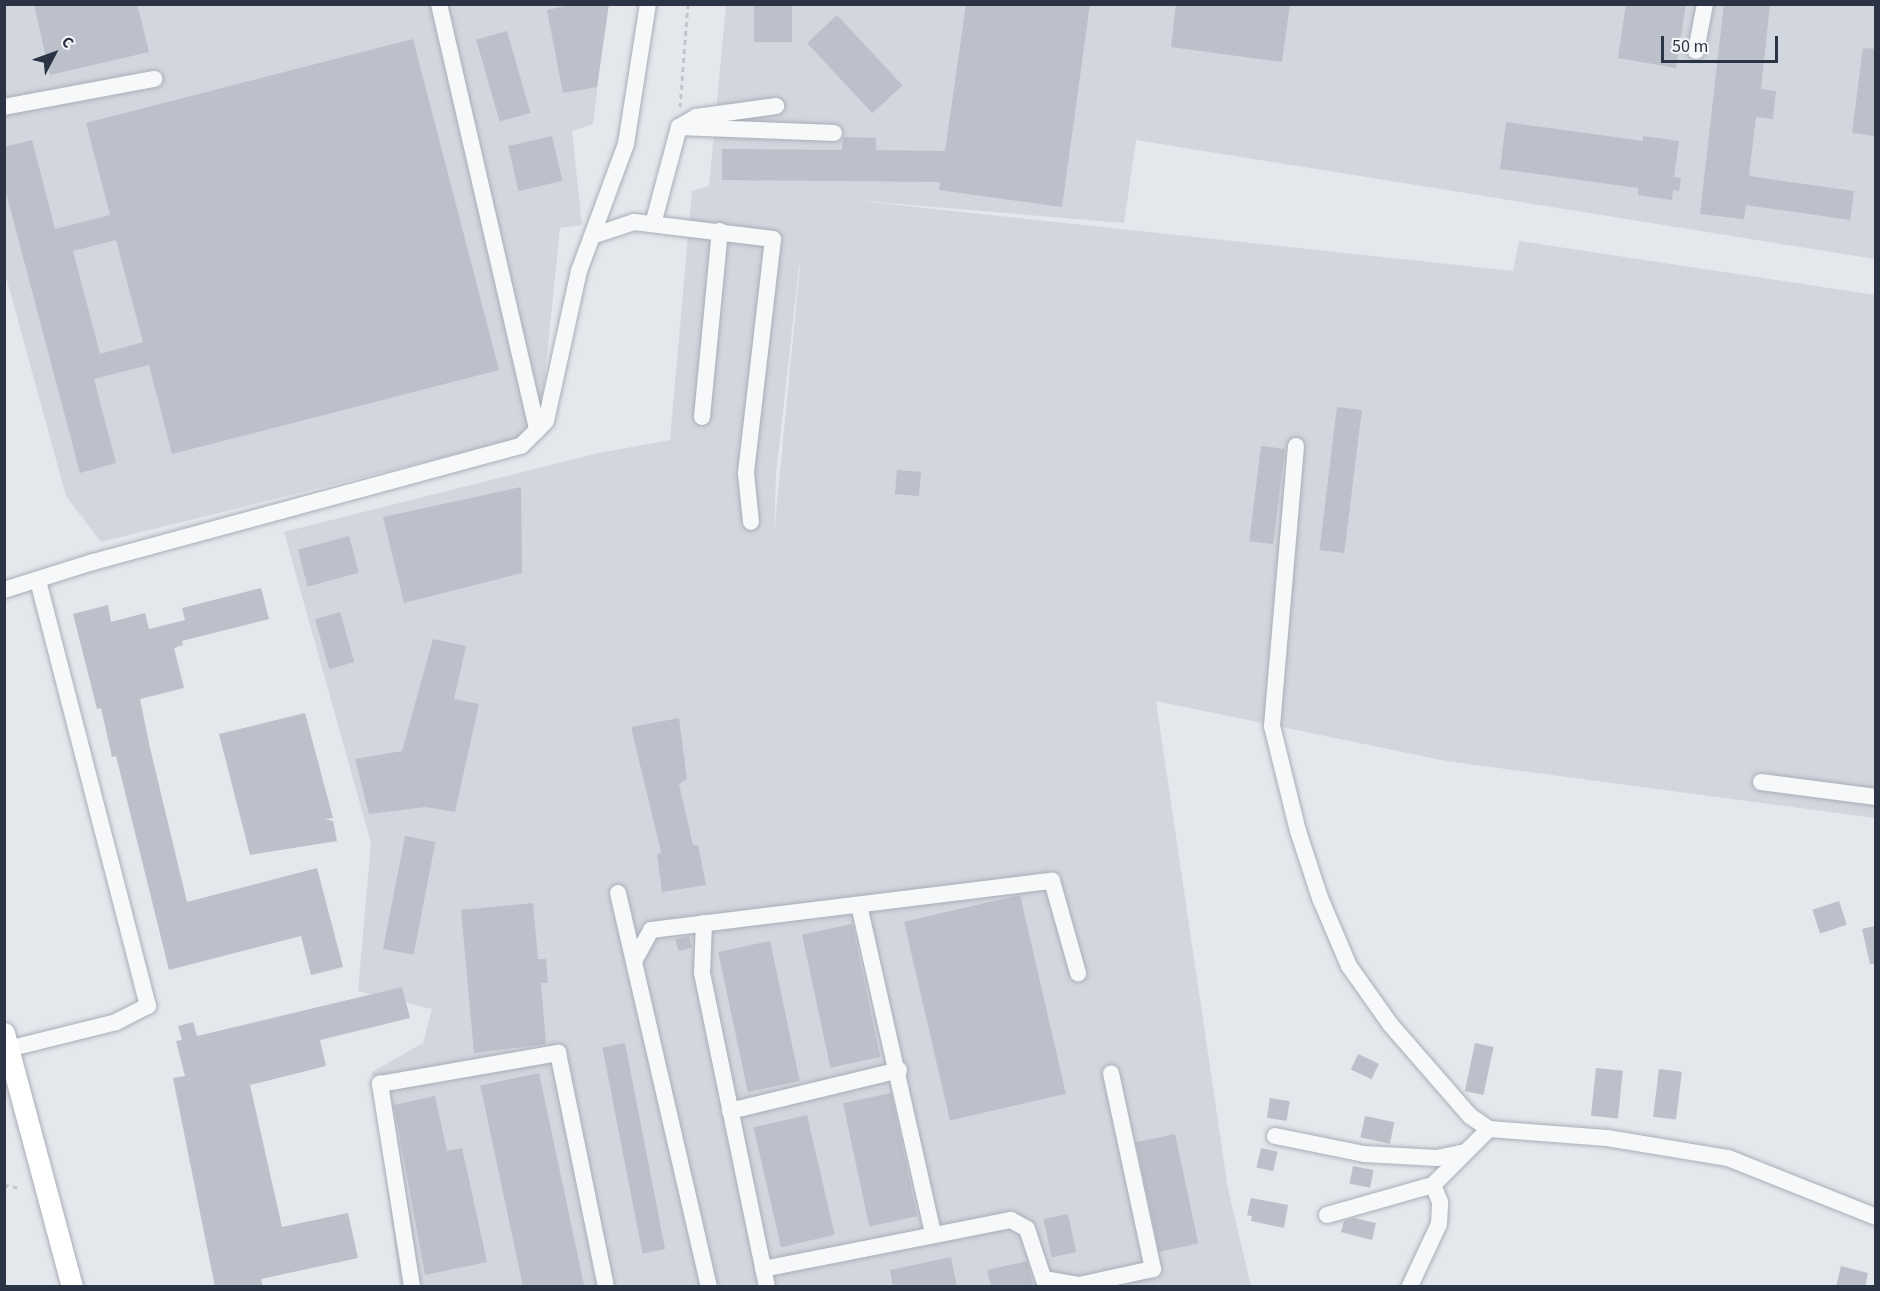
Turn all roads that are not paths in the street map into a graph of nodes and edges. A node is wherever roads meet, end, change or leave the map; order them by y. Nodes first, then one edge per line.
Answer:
1 (439, 4) edge
2 (648, 4) edge
3 (1705, 4) edge
4 (1696, 51) dead end
5 (154, 79) dead end
6 (776, 106) dead end
7 (4, 107) edge
8 (679, 127) junction
9 (834, 133) dead end
10 (653, 224) junction
11 (720, 231) junction
12 (592, 236) junction
13 (702, 417) dead end
14 (537, 430) junction
15 (1296, 446) dead end
16 (751, 522) dead end
17 (38, 581) junction
18 (4, 590) edge
19 (1761, 782) dead end
20 (1875, 797) edge
21 (618, 893) dead end
22 (859, 904) junction
23 (704, 923) junction
24 (634, 961) junction
25 (1078, 973) dead end
26 (6, 1041) edge
27 (899, 1070) junction
28 (1111, 1073) dead end
29 (730, 1111) junction
30 (1489, 1129) junction
31 (1275, 1136) dead end
32 (1465, 1152) junction
33 (1433, 1185) junction
34 (1327, 1215) dead end
35 (1875, 1217) edge
36 (933, 1234) junction
37 (763, 1269) junction
38 (1045, 1283) edge
39 (72, 1287) edge
40 (412, 1287) edge
41 (606, 1287) edge
42 (709, 1287) edge
43 (767, 1287) edge
44 (1410, 1287) edge

1 - 14 lane
2 - 12 lane
3 - 4 lane
5 - 7 lane
6 - 8 lane
8 - 9 lane
8 - 10 lane
10 - 11 lane
10 - 12 lane
11 - 13 lane
11 - 16 lane
12 - 14 lane
14 - 17 lane
15 - 30 lane
17 - 18 lane
17 - 26 lane
19 - 20 lane
21 - 24 lane
22 - 23 lane
22 - 25 lane
22 - 27 lane
23 - 24 lane
23 - 29 lane
24 - 42 lane
26 - 39 main road
27 - 29 lane
27 - 36 lane
28 - 38 lane
29 - 37 lane
30 - 32 lane
30 - 35 lane
31 - 32 lane
32 - 33 lane
33 - 34 lane
33 - 44 lane
36 - 37 lane
36 - 38 lane
37 - 43 lane
40 - 41 lane

